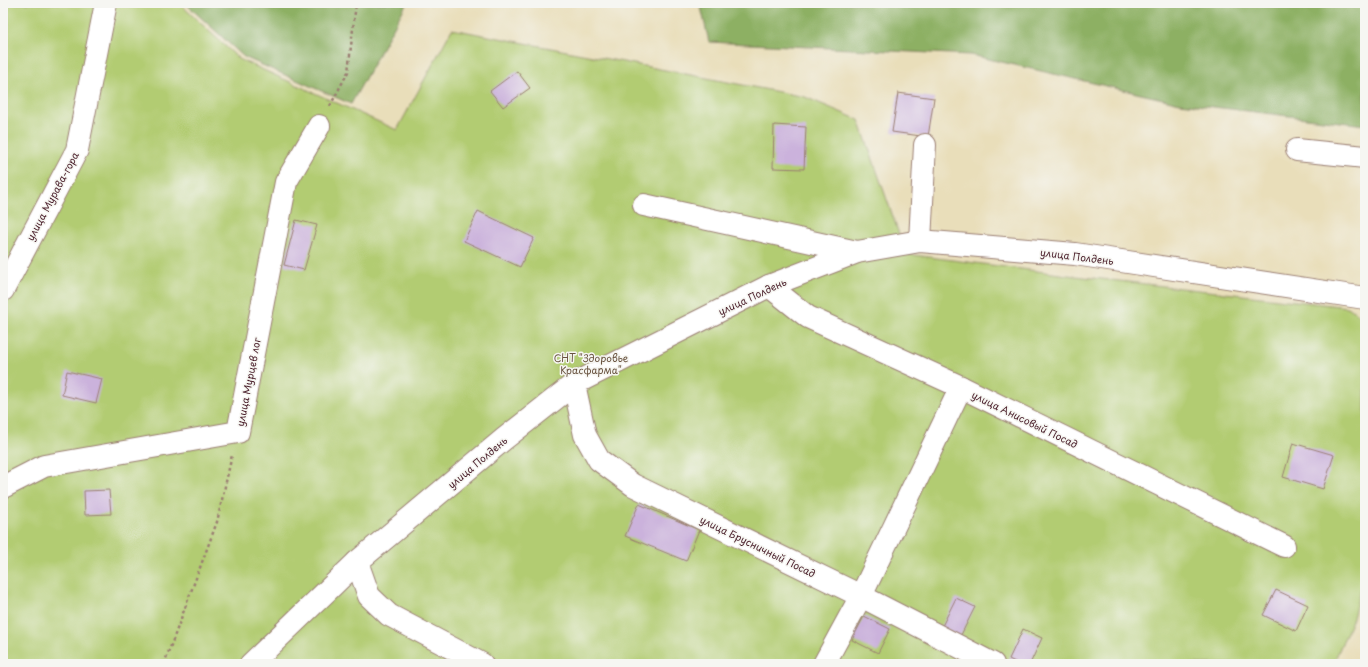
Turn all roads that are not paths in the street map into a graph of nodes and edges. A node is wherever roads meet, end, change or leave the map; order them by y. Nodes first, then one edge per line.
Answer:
1 (106, 3) edge
2 (319, 126) road end
3 (925, 145) dead end
4 (1297, 150) dead end
5 (1365, 157) edge
6 (644, 205) dead end
7 (920, 241) junction
8 (857, 252) junction
9 (769, 286) junction
10 (3, 290) edge
11 (1365, 298) edge
12 (574, 384) junction
13 (961, 387) junction
14 (3, 487) edge
15 (1284, 546) dead end
16 (357, 562) junction
17 (862, 596) junction
18 (251, 664) edge
19 (482, 664) edge
20 (824, 664) edge
21 (993, 664) edge

1 - 10 street, улица Мурава-гора
2 - 14 street, улица Мурцев лог
3 - 7 street
4 - 5 street
6 - 8 street
7 - 8 street, улица Полдень
7 - 11 street, улица Полдень
8 - 9 street, улица Полдень
9 - 12 street, улица Полдень
9 - 13 street, улица Анисовый Посад
12 - 16 street, улица Полдень
12 - 17 street, улица Брусничный Посад
13 - 15 street, улица Анисовый Посад
13 - 17 street
16 - 18 street, улица Полдень
16 - 19 street
17 - 20 street
17 - 21 street, улица Брусничный Посад

